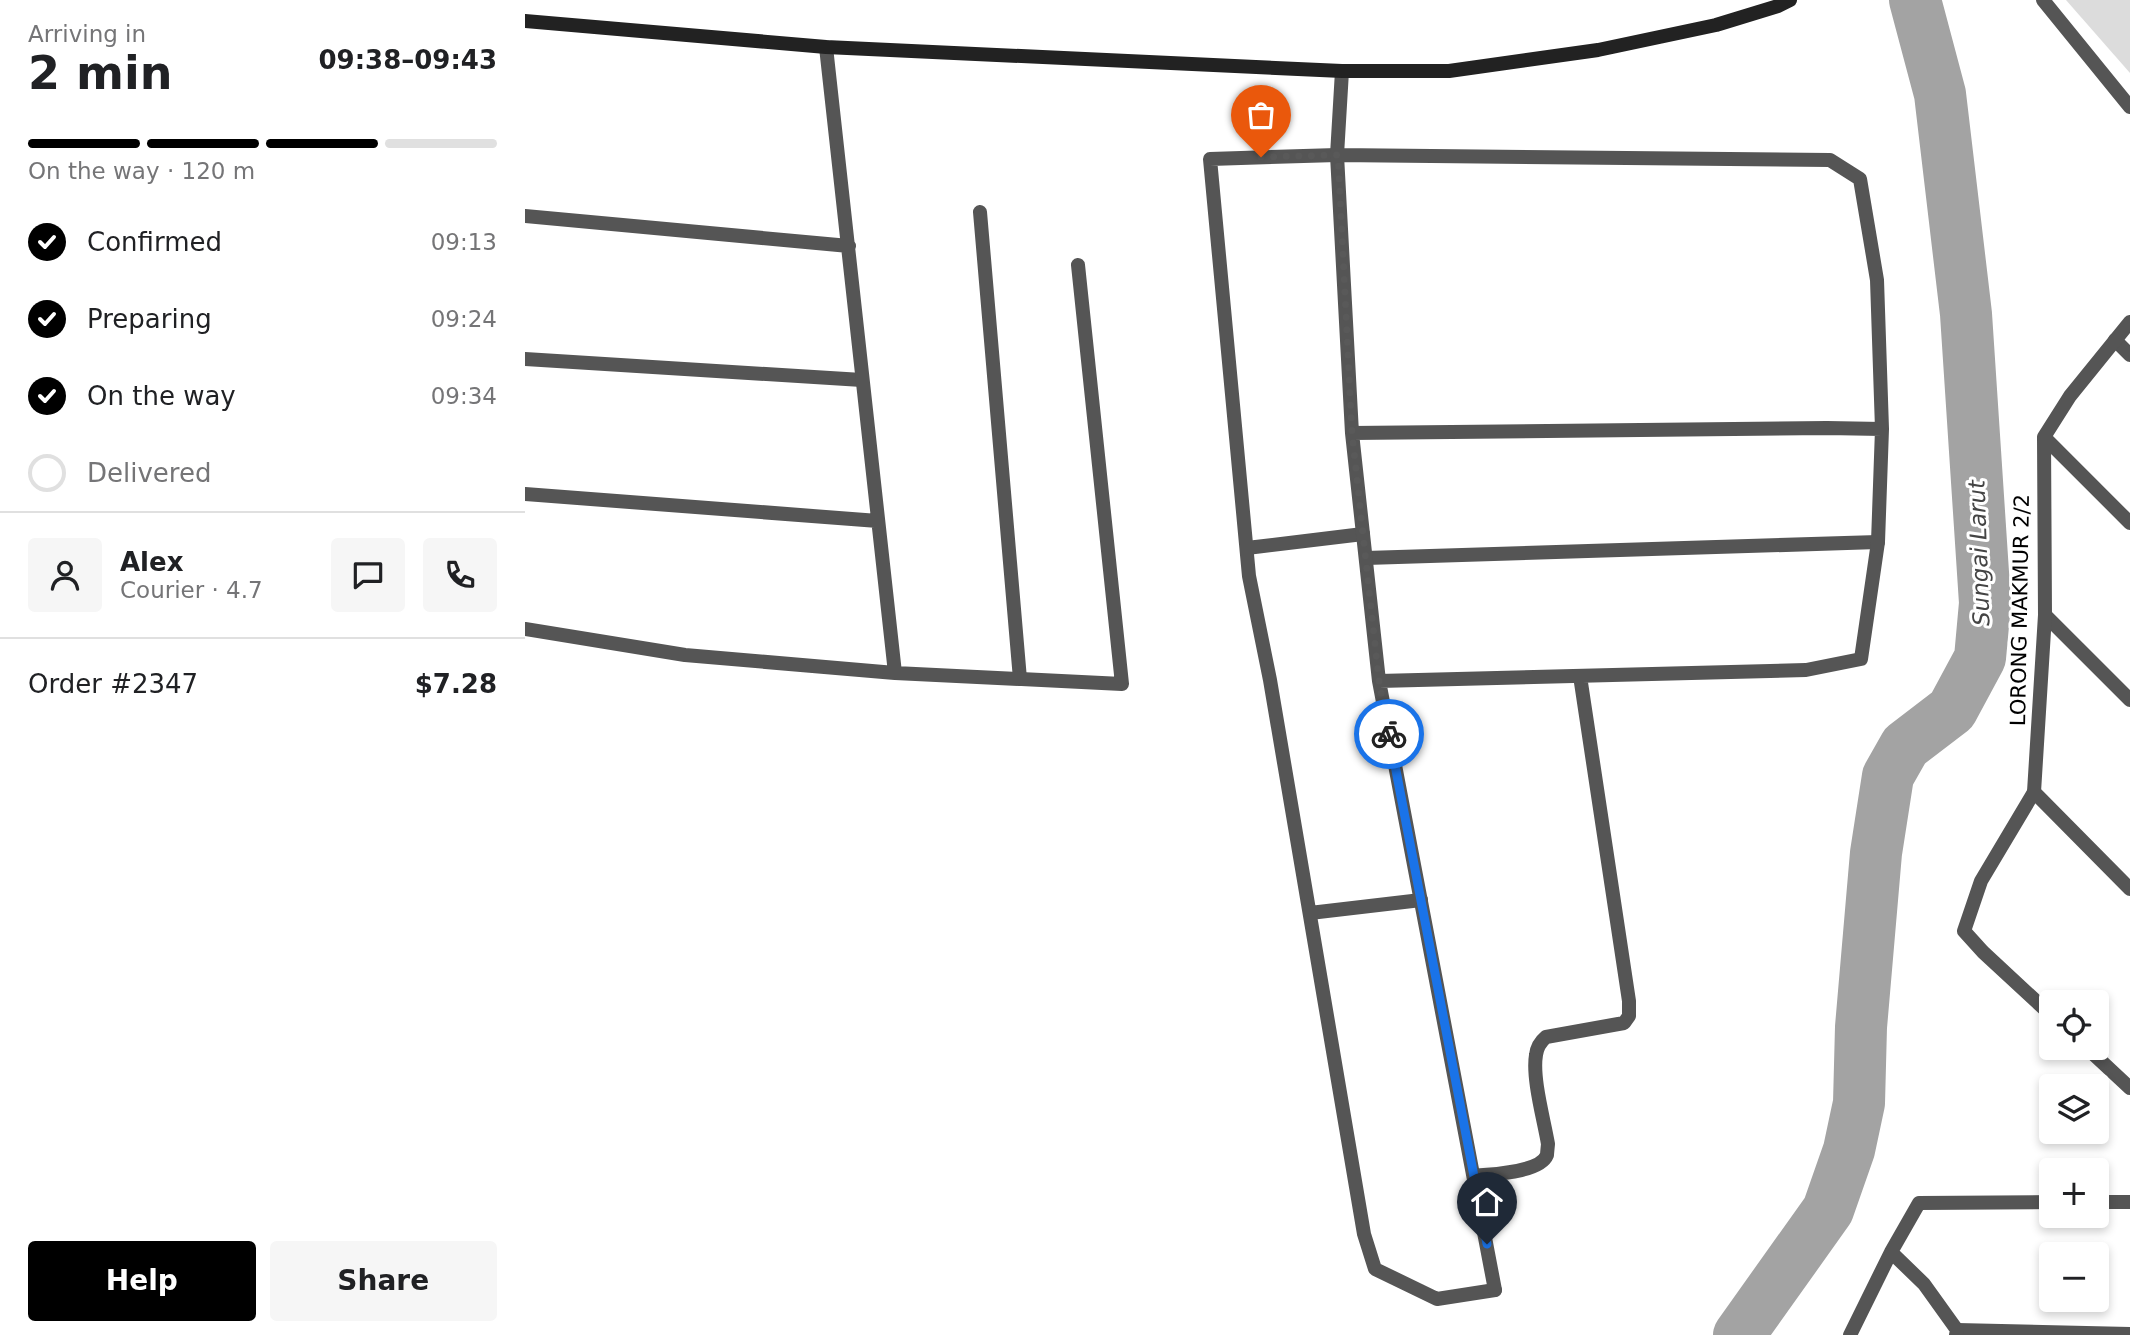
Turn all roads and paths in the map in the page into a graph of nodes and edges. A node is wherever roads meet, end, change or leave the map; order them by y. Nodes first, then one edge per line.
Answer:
1 (1790, 0) edge
2 (2043, 0) edge
3 (525, 21) edge
4 (826, 47) junction
5 (1342, 71) junction
6 (2130, 107) edge
7 (1338, 155) junction
8 (980, 212) dead end
9 (525, 216) edge
10 (849, 246) junction
11 (1078, 265) dead end
12 (2130, 322) edge
13 (2115, 340) junction
14 (2130, 355) edge
15 (525, 359) edge
16 (862, 380) junction
17 (1882, 429) junction
18 (1352, 433) junction
19 (2044, 437) junction
20 (525, 494) edge
21 (878, 522) junction
22 (2130, 523) edge
23 (1363, 534) junction
24 (1878, 542) junction
25 (1247, 548) junction
26 (1366, 558) junction
27 (2045, 615) junction
28 (525, 629) edge
29 (895, 673) junction
30 (1580, 676) junction
31 (1020, 679) junction
32 (1379, 681) junction
33 (2130, 701) edge
34 (2034, 792) junction
35 (2130, 889) edge
36 (1421, 901) junction
37 (1310, 913) junction
38 (2039, 1004) edge
39 (2100, 1060) edge
40 (2130, 1088) edge
41 (1473, 1176) junction
42 (2039, 1202) edge
43 (2109, 1202) edge
44 (2130, 1202) edge
45 (1891, 1252) junction
46 (1956, 1332) edge
47 (2130, 1334) edge
48 (1850, 1335) edge

1 - 5 street
2 - 6 street
3 - 4 street
4 - 5 street
4 - 10 street
5 - 7 street
7 - 17 street
7 - 18 street
7 - 25 street
8 - 31 street
9 - 10 street
10 - 16 street
11 - 31 street
12 - 13 street
13 - 14 street
13 - 19 street
15 - 16 street
16 - 21 street
17 - 18 street
17 - 24 street
18 - 23 street
19 - 22 street
19 - 27 street, LORONG MAKMUR 2/2
20 - 21 street
21 - 29 street
23 - 25 street
23 - 26 street
24 - 26 street
24 - 30 street
25 - 37 street
26 - 32 street
27 - 33 street
27 - 34 street, LORONG MAKMUR 2/2
28 - 29 street
29 - 31 street
30 - 32 street
30 - 41 street
32 - 36 street
34 - 35 street
34 - 38 street
36 - 37 street
36 - 41 street
37 - 41 street
39 - 40 street
42 - 45 street
43 - 44 street
45 - 46 street
45 - 48 street
46 - 47 street

